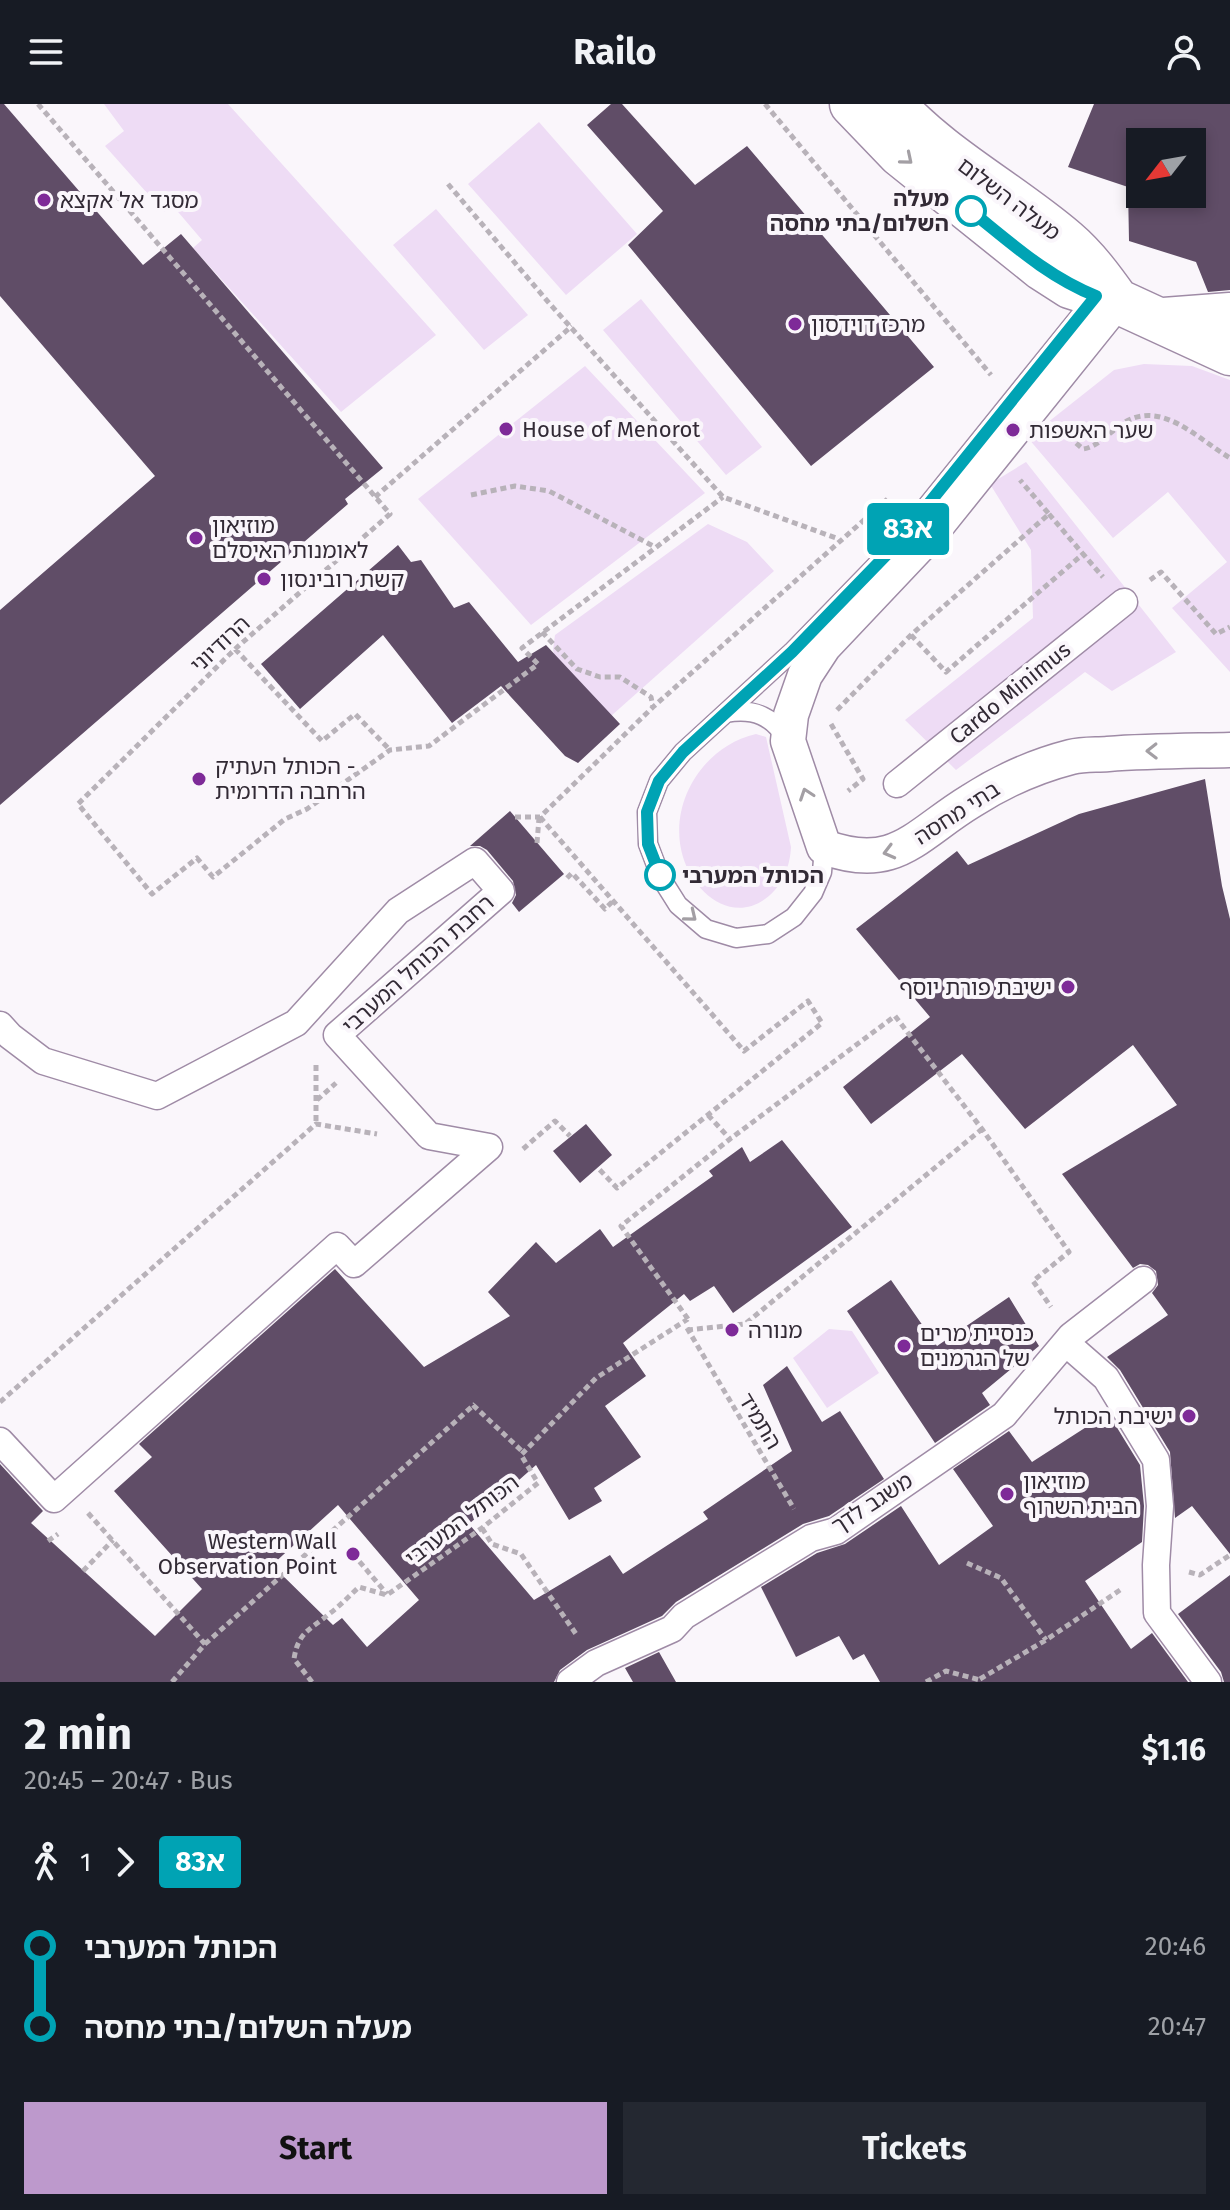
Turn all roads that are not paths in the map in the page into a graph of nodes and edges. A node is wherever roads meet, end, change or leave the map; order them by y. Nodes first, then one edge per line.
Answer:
1 (852, 104) edge
2 (893, 104) edge
3 (1107, 298) junction
4 (1230, 315) edge
5 (1157, 320) junction
6 (1230, 353) edge
7 (1124, 602) dead end
8 (726, 713) junction
9 (788, 741) junction
10 (1230, 750) edge
11 (897, 784) dead end
12 (824, 847) junction
13 (0, 1025) edge
14 (1143, 1280) dead end
15 (1069, 1339) junction
16 (0, 1441) edge
17 (570, 1682) edge
18 (1208, 1682) edge

1 -> 3 street, מעלה השלום
2 - 3 street, מעלה השלום
3 - 5 street, מעלה השלום
3 - 8 lane
3 - 9 street
4 - 5 street
5 - 6 street, מעלה השלום
7 - 11 street, Cardo Minimus
8 - 9 lane
8 -> 12 lane
12 -> 9 street
10 -> 12 street, בתי מחסה
13 - 16 street, רחבת הכותל המערבי
14 - 15 street, משגב לדך
15 - 17 street, משגב לדך
15 - 18 street

